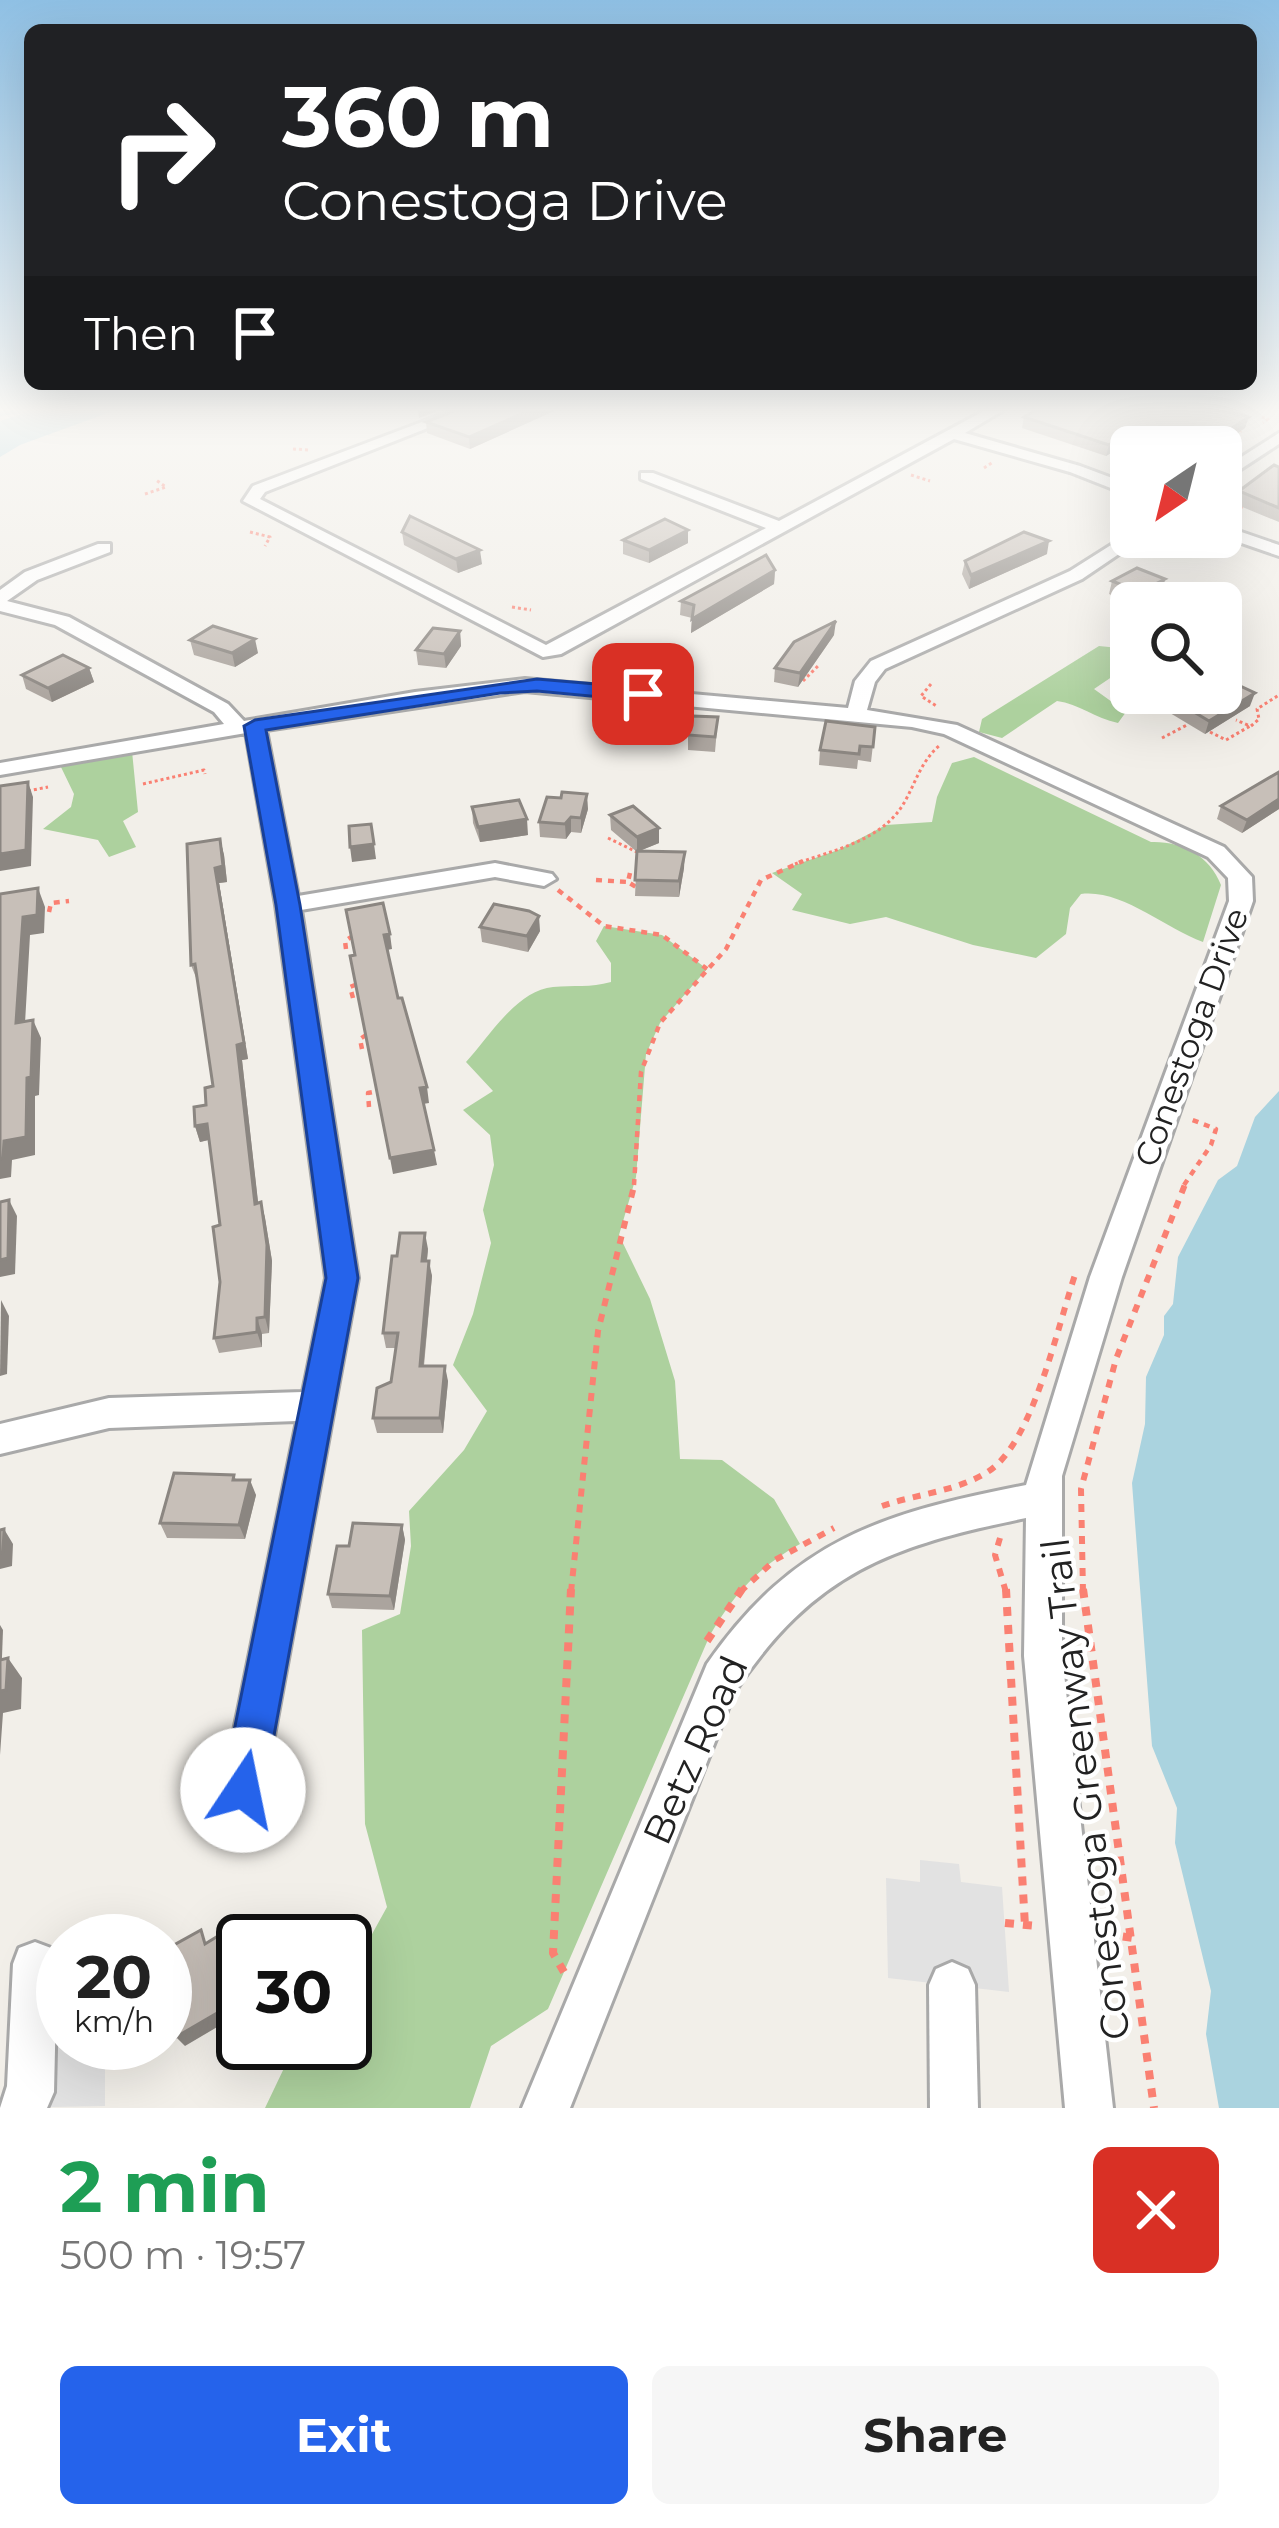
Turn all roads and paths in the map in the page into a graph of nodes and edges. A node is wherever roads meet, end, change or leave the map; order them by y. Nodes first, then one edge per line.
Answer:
1 (267, 509) edge
2 (733, 509) edge
3 (811, 509) edge
4 (249, 524) dead end
5 (778, 527) junction
6 (1242, 538) edge
7 (265, 546) dead end
8 (104, 548) dead end
9 (1279, 551) edge
10 (1110, 557) edge
11 (0, 602) edge
12 (512, 607) dead end
13 (531, 610) dead end
14 (543, 651) junction
15 (818, 666) edge
16 (803, 681) edge
17 (931, 684) dead end
18 (537, 685) junction
19 (1279, 695) edge
20 (856, 715) junction
21 (1236, 719) edge
22 (951, 721) junction
23 (1187, 724) edge
24 (1250, 726) junction
25 (245, 727) junction
26 (678, 728) dead end
27 (703, 730) edge
28 (1210, 731) edge
29 (1233, 736) junction
30 (1162, 738) dead end
31 (1243, 741) dead end
32 (0, 769) edge
33 (205, 775) dead end
34 (142, 784) dead end
35 (48, 787) dead end
36 (22, 799) edge
37 (608, 838) dead end
38 (655, 859) edge
39 (630, 873) edge
40 (544, 879) joint
41 (596, 880) dead end
42 (628, 882) junction
43 (636, 887) edge
44 (69, 901) dead end
45 (288, 905) junction
46 (49, 912) dead end
47 (351, 937) edge
48 (346, 949) edge
49 (706, 969) junction
50 (355, 985) edge
51 (353, 998) edge
52 (366, 1035) edge
53 (362, 1049) edge
54 (381, 1091) edge
55 (369, 1106) dead end
56 (1216, 1129) dead end
57 (1083, 1255) dead end
58 (317, 1406) junction
59 (0, 1439) edge
60 (1001, 1463) junction
61 (1008, 1470) dead end
62 (1042, 1498) junction
63 (872, 1511) dead end
64 (836, 1527) dead end
65 (997, 1543) dead end
66 (702, 1652) dead end
67 (243, 1790) dead end
68 (1005, 1923) dead end
69 (1024, 1926) junction
70 (1037, 1926) dead end
71 (1106, 1934) dead end
72 (1133, 1938) junction
73 (573, 1950) dead end
74 (35, 1964) dead end
75 (578, 1982) junction
76 (952, 1985) dead end
77 (20, 2108) edge
78 (546, 2108) edge
79 (954, 2108) edge
80 (1089, 2108) edge
81 (1154, 2108) edge

1 - 14 street
2 - 5 street
3 - 5 street
4 - 7 path
5 - 14 street
6 - 9 street
8 - 11 street
10 - 20 street
11 - 25 street
12 - 13 path
14 - 18 street
15 - 16 path
17 - 22 path
18 - 20 street, Conestoga Drive
18 - 25 street, Conestoga Drive
19 - 24 path
20 - 22 street, Conestoga Drive
21 - 24 path
22 - 49 path
22 - 62 street, Conestoga Drive
23 - 30 path
24 - 29 path
25 - 32 street, Conestoga Drive
25 - 45 street
26 - 27 path
28 - 29 path
29 - 31 path
33 - 34 path
35 - 36 path
37 - 38 path
39 - 42 path
40 - 45 street
40 - 49 path
41 - 42 path
42 - 43 path
44 - 46 path
45 - 58 street
47 - 48 path
49 - 75 path
50 - 51 path
52 - 53 path
54 - 55 path
56 - 72 path, Conestoga Greenway Trail
57 - 60 path
58 - 59 street
58 - 67 street
60 - 61 path
60 - 63 path
62 - 75 street, Betz Road
62 - 80 street, Conestoga Drive
64 - 66 path
65 - 69 path
68 - 69 path
69 - 70 path
71 - 72 path
72 - 81 path, Conestoga Greenway Trail
73 - 75 path
74 - 77 street
75 - 78 street, Betz Road
76 - 79 street

